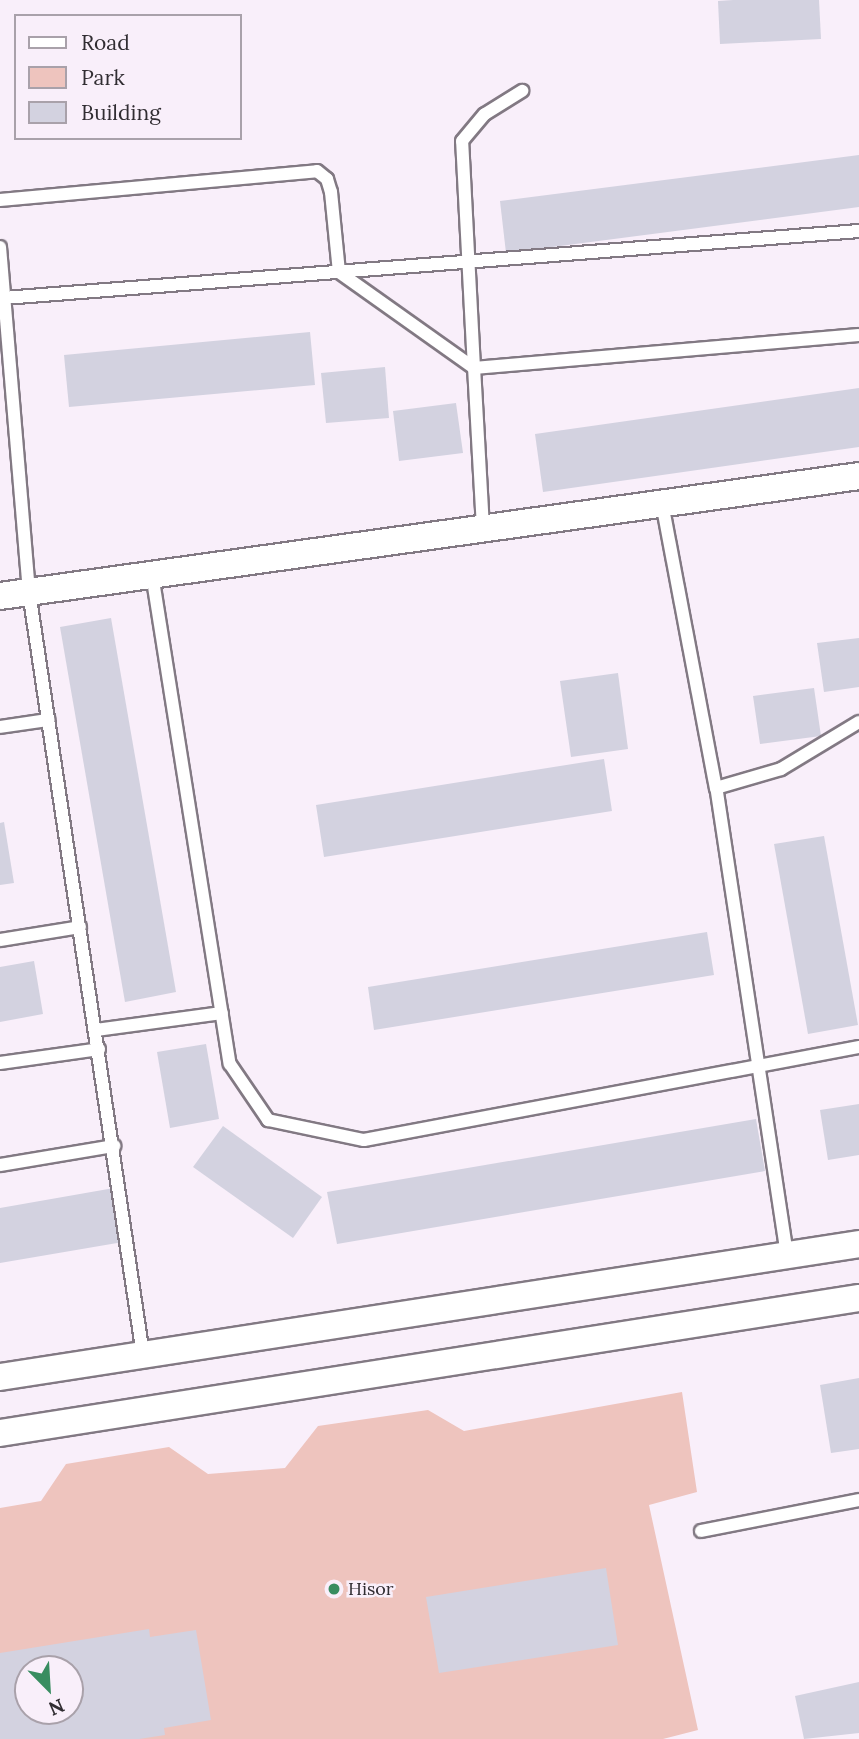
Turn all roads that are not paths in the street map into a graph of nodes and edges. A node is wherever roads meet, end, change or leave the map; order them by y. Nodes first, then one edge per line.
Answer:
1 (522, 91) dead end
2 (0, 200) edge
3 (859, 231) edge
4 (0, 247) edge
5 (466, 262) junction
6 (339, 272) junction
7 (4, 298) junction
8 (859, 335) edge
9 (474, 368) junction
10 (859, 476) edge
11 (662, 503) junction
12 (482, 528) junction
13 (152, 574) junction
14 (29, 592) junction
15 (0, 596) edge
16 (48, 720) junction
17 (859, 722) edge
18 (0, 727) edge
19 (716, 788) junction
20 (80, 927) junction
21 (0, 940) edge
22 (222, 1013) junction
23 (96, 1030) junction
24 (859, 1047) edge
25 (99, 1049) junction
26 (0, 1063) edge
27 (761, 1068) junction
28 (114, 1146) junction
29 (0, 1165) edge
30 (859, 1244) edge
31 (787, 1255) junction
32 (859, 1298) edge
33 (142, 1355) junction
34 (0, 1377) edge
35 (0, 1433) edge
36 (859, 1500) edge
37 (701, 1531) dead end

1 - 5 lane
2 - 6 lane
3 - 5 lane
4 - 7 lane
5 - 6 lane
5 - 9 lane
6 - 7 lane
6 - 9 lane
7 - 14 lane
8 - 9 lane
9 - 12 lane
10 - 11 street
11 - 12 street
11 - 19 lane
12 - 13 street
13 - 14 street
13 - 22 lane
14 - 15 street
14 - 16 lane
16 - 18 lane
16 - 20 lane
17 - 19 lane
19 - 27 lane
20 - 21 lane
20 - 23 lane
22 - 23 lane
22 - 27 lane
23 - 25 lane
24 - 27 lane
25 - 26 lane
25 - 28 lane
27 - 31 lane
28 - 29 lane
28 - 33 lane
30 - 31 street
31 - 33 street
32 - 35 street
33 - 34 street
36 - 37 lane

